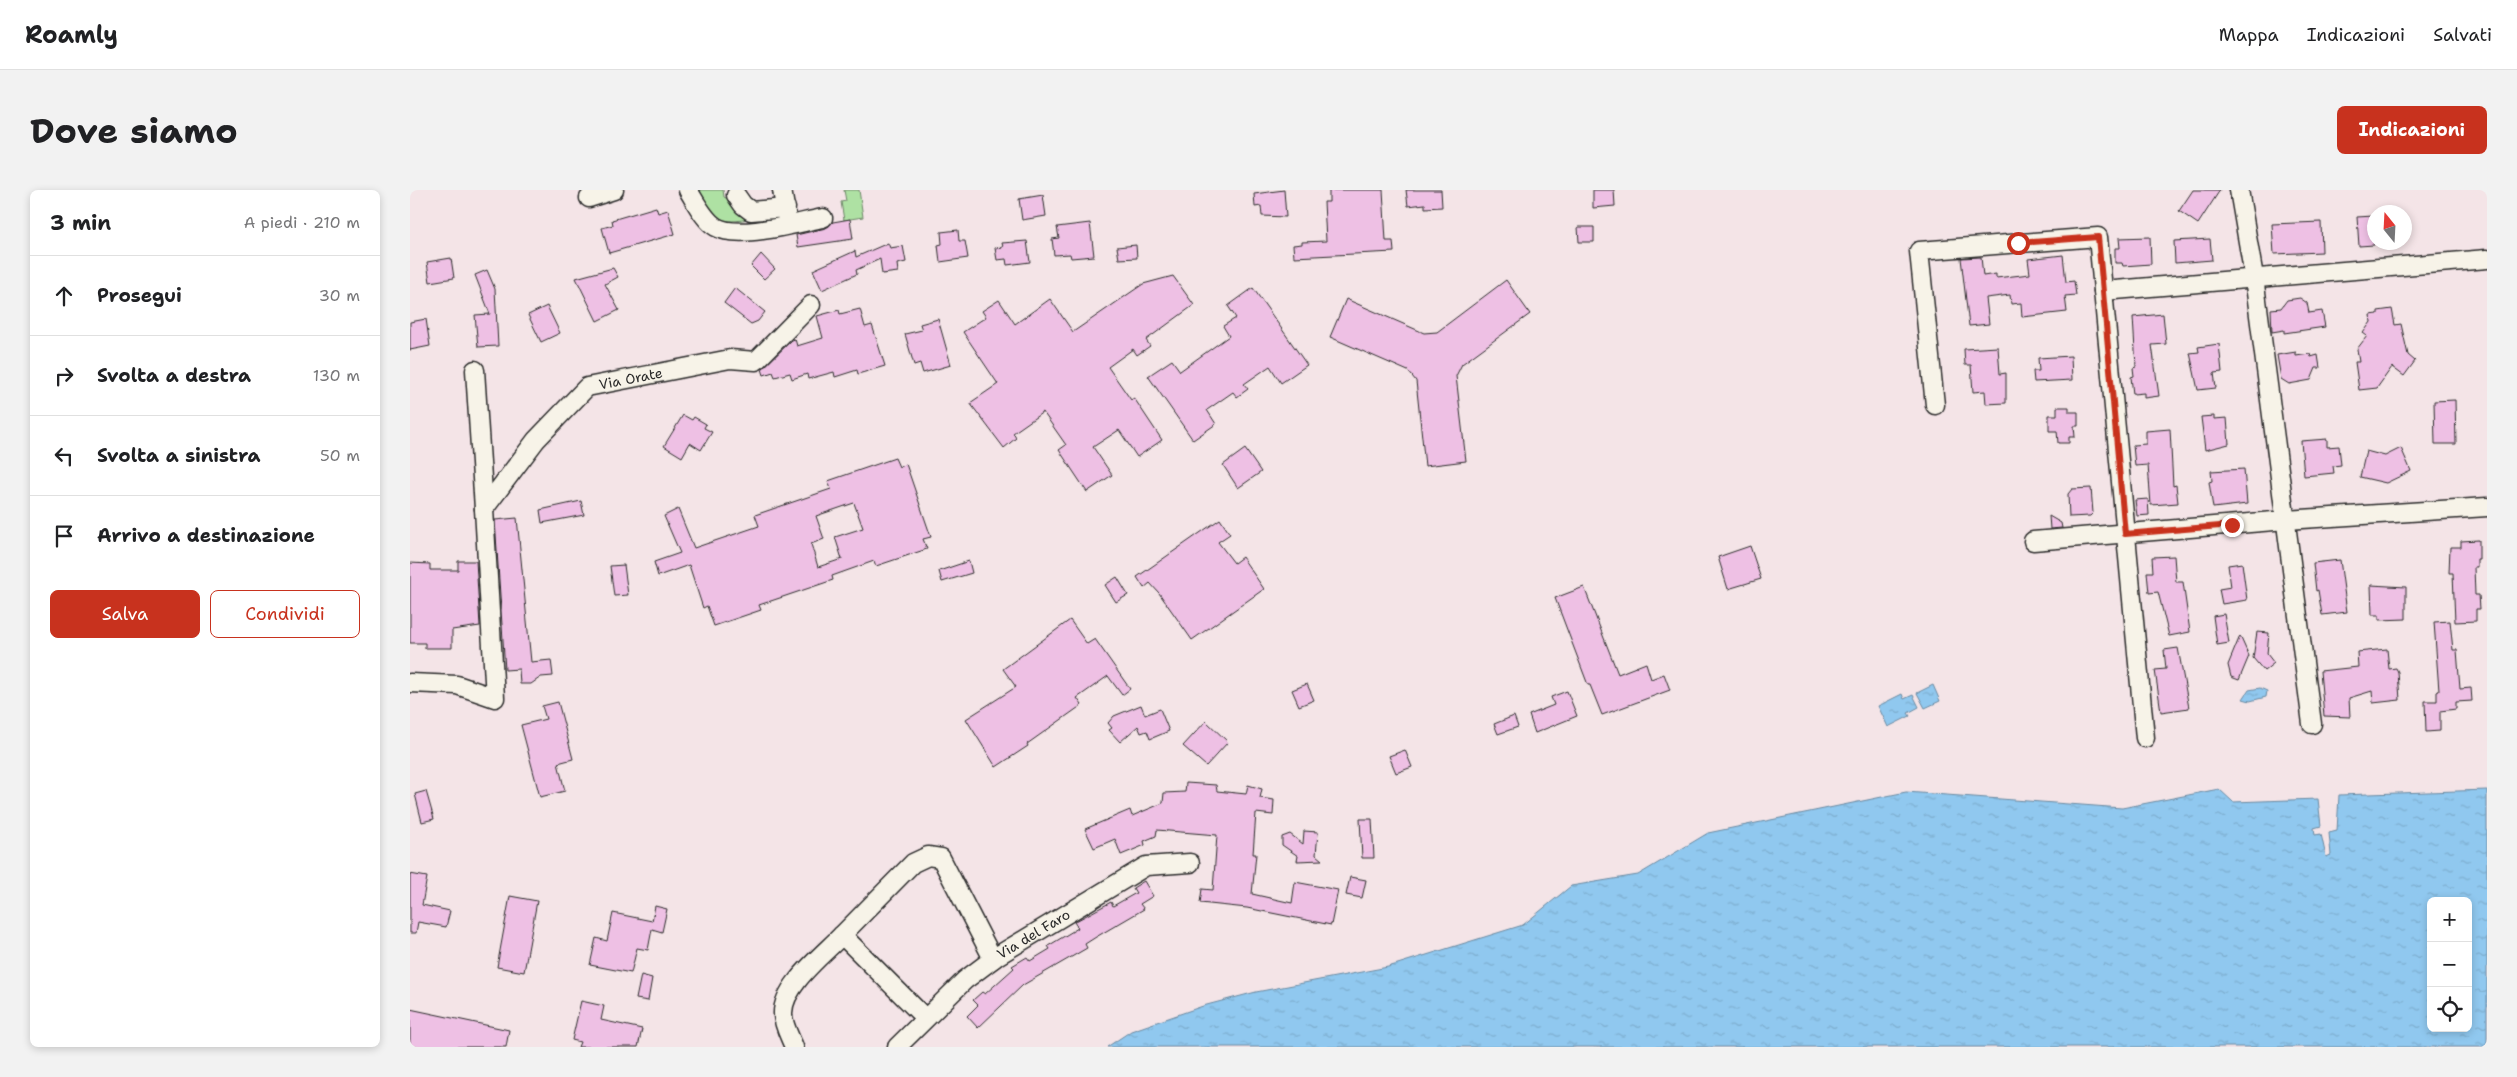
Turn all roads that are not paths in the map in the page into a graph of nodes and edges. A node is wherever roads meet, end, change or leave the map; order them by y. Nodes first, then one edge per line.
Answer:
1 (614, 190) edge
2 (688, 190) edge
3 (782, 190) edge
4 (2239, 190) edge
5 (736, 195) dead end
6 (588, 198) dead end
7 (787, 216) junction
8 (823, 218) dead end
9 (2487, 258) edge
10 (2254, 277) junction
11 (2103, 291) junction
12 (811, 305) dead end
13 (475, 370) dead end
14 (1934, 405) dead end
15 (2487, 507) edge
16 (484, 509) junction
17 (2286, 520) junction
18 (2125, 534) junction
19 (2033, 541) dead end
20 (410, 683) edge
21 (2312, 724) dead end
22 (2145, 738) dead end
23 (1190, 863) dead end
24 (842, 935) junction
25 (993, 959) junction
26 (925, 1018) junction
27 (794, 1047) edge
28 (898, 1047) edge

1 - 6 street
2 - 7 street
3 - 7 street
4 - 10 street
5 - 7 street
7 - 8 street
9 - 10 street
10 - 11 street
10 - 17 street
11 - 14 street
11 - 18 street
12 - 16 street, Via Orate
13 - 16 street
15 - 17 street
16 - 20 street
17 - 18 street
17 - 21 street
18 - 19 street
18 - 22 street
23 - 25 street, Via del Faro
24 - 25 street
24 - 26 street
24 - 27 street
25 - 26 street, Via del Faro
26 - 28 street, Via del Faro

